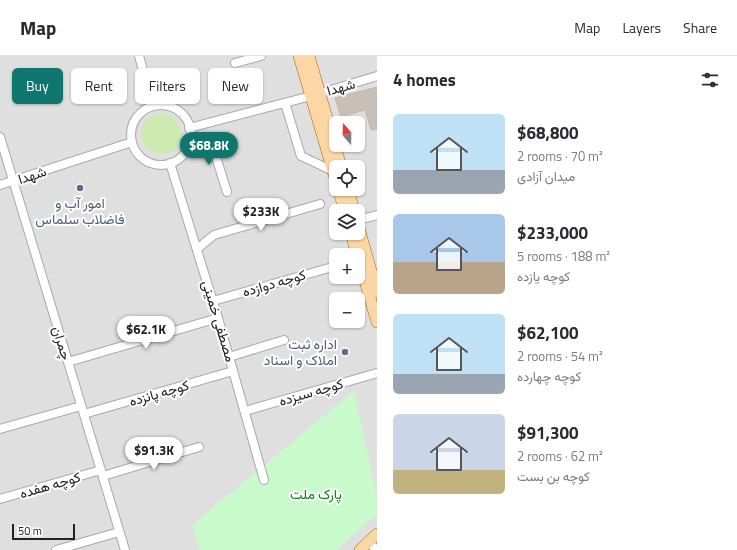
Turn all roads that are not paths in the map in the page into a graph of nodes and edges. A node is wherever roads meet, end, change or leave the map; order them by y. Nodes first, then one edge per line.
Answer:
1 (139, 56) edge
2 (261, 56) edge
3 (299, 56) edge
4 (309, 56) edge
5 (235, 63) dead end
6 (377, 76) edge
7 (316, 94) junction
8 (285, 103) junction
9 (153, 106) junction
10 (189, 128) junction
11 (0, 137) edge
12 (190, 141) junction
13 (132, 142) junction
14 (334, 160) edge
15 (170, 163) junction
16 (329, 169) edge
17 (14, 181) junction
18 (0, 185) edge
19 (227, 192) dead end
20 (320, 204) dead end
21 (377, 215) edge
22 (365, 218) edge
23 (363, 240) edge
24 (197, 249) junction
25 (329, 268) edge
26 (375, 277) edge
27 (365, 280) edge
28 (377, 292) edge
29 (213, 301) junction
30 (218, 318) junction
31 (377, 322) edge
32 (284, 340) dead end
33 (229, 357) junction
34 (68, 362) junction
35 (233, 371) junction
36 (377, 373) edge
37 (83, 410) junction
38 (245, 411) junction
39 (0, 430) edge
40 (199, 447) dead end
41 (102, 473) junction
42 (264, 480) dead end
43 (0, 499) edge
44 (119, 532) junction
45 (374, 542) edge
46 (56, 550) edge
47 (125, 550) edge
48 (360, 550) edge

1 - 9 street
2 - 5 street
3 - 7 main road
4 - 7 main road
6 - 7 street, شهدا
7 - 8 street, شهدا
7 - 14 main road
8 - 10 street, شهدا
8 - 16 street
9 - 10 street
9 - 13 street
10 - 12 street
11 - 17 street, چمران
12 - 15 street
12 - 19 street
13 - 15 street
13 - 17 street, شهدا
15 - 24 street, مصطفی خمینی
17 - 18 street, شهدا
17 - 34 street, چمران
20 - 24 street
21 - 22 street
23 - 26 main road
24 - 29 street, مصطفی خمینی
25 - 29 street, کوچه دوازده
26 - 28 main road
27 - 31 main road
29 - 30 street, مصطفی خمینی
30 - 33 street, مصطفی خمینی
30 - 34 street
32 - 33 street
33 - 35 street, مصطفی خمینی
34 - 37 street, چمران
35 - 37 street, کوچه پانزده
35 - 38 street, مصطفی خمینی
36 - 38 street, کوچه سیزده
37 - 39 street, کوچه پانزده
37 - 41 street, چمران
38 - 42 street, مصطفی خمینی
40 - 41 street, کوچه هفده
41 - 43 street, کوچه هفده
41 - 44 street, چمران
44 - 46 street
44 - 47 street, چمران
45 - 48 main road

